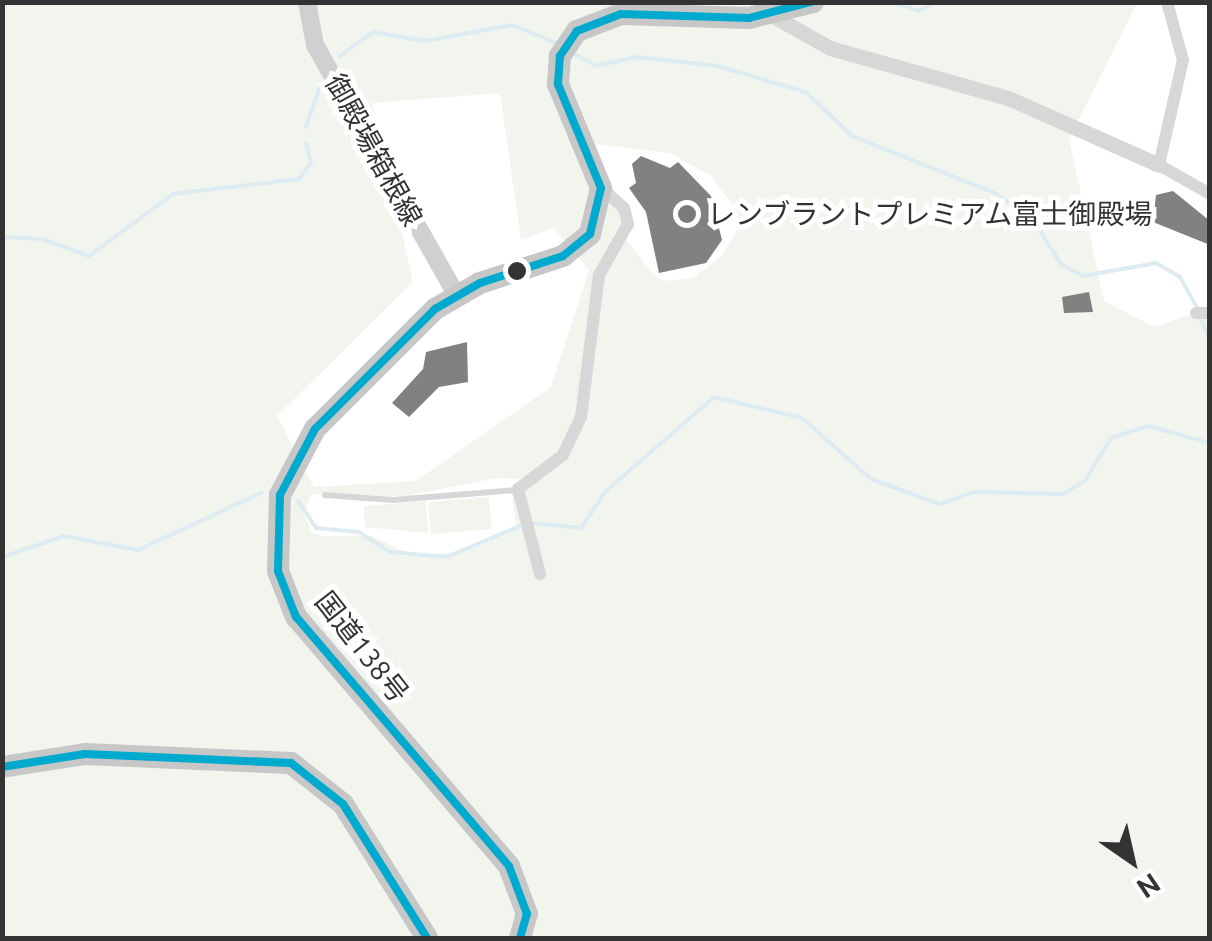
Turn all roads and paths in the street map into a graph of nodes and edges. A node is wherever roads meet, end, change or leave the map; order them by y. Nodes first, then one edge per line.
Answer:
1 (307, 2) edge
2 (813, 2) edge
3 (1167, 2) edge
4 (772, 16) junction
5 (1159, 165) junction
6 (601, 188) junction
7 (1210, 194) edge
8 (456, 294) junction
9 (518, 490) junction
10 (324, 495) dead end
11 (540, 574) dead end
12 (2, 767) edge
13 (428, 938) edge
14 (520, 938) edge

1 - 8 main road, 御殿場箱根線
2 - 4 highway
3 - 5 street
4 - 5 street
4 - 6 highway
5 - 7 street
6 - 8 highway
6 - 9 street
8 - 14 highway, 国道138号
9 - 10 lane
9 - 11 street
12 - 13 highway

